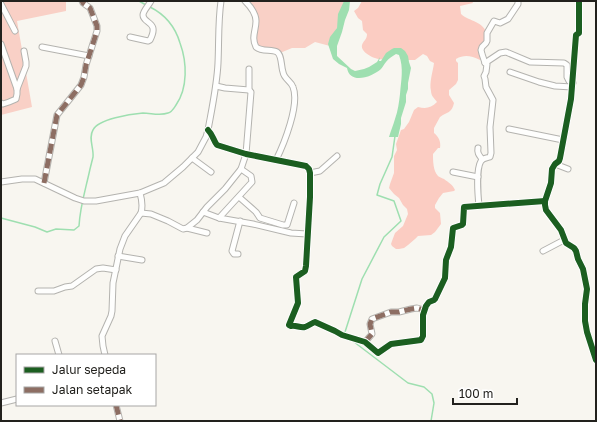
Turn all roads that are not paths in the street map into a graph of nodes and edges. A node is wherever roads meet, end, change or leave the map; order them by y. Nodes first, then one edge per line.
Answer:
1 (82, 1) edge
2 (151, 1) edge
3 (221, 1) edge
4 (245, 1) edge
5 (518, 1) edge
6 (579, 1) edge
7 (1, 4) edge
8 (15, 31) dead end
9 (130, 37) dead end
10 (1, 44) edge
11 (42, 47) dead end
12 (24, 51) dead end
13 (89, 56) junction
14 (485, 63) junction
15 (250, 69) dead end
16 (510, 72) dead end
17 (572, 85) junction
18 (216, 86) junction
19 (16, 89) junction
20 (249, 90) junction
21 (1, 103) edge
22 (509, 129) dead end
23 (208, 130) junction
24 (563, 140) junction
25 (478, 148) dead end
26 (246, 154) junction
27 (337, 156) dead end
28 (192, 158) junction
29 (482, 159) junction
30 (276, 160) junction
31 (555, 164) junction
32 (241, 169) junction
33 (568, 169) dead end
34 (211, 172) dead end
35 (453, 172) dead end
36 (310, 173) junction
37 (478, 177) junction
38 (1, 182) edge
39 (44, 183) junction
40 (140, 193) junction
41 (239, 197) junction
42 (545, 201) junction
43 (294, 203) dead end
44 (479, 206) junction
45 (203, 212) junction
46 (141, 213) junction
47 (219, 218) junction
48 (240, 221) junction
49 (186, 228) junction
50 (207, 233) dead end
51 (307, 234) junction
52 (564, 240) junction
53 (543, 251) dead end
54 (238, 254) dead end
55 (118, 256) junction
56 (142, 260) dead end
57 (116, 270) junction
58 (38, 291) dead end
59 (424, 310) junction
60 (55, 341) dead end
61 (365, 342) junction
62 (59, 354) edge
63 (105, 354) edge
64 (596, 360) edge
65 (16, 399) edge
66 (1, 403) edge
67 (116, 406) edge
68 (120, 421) edge

1 - 13 street
2 - 9 street
3 - 18 street
4 - 30 street
5 - 14 street
6 - 17 street
7 - 8 street
10 - 19 street
11 - 13 street
12 - 19 street
13 - 39 street
14 - 17 street
14 - 29 street
15 - 20 street
16 - 17 street
17 - 24 street
18 - 20 street
18 - 23 street
19 - 21 street
20 - 26 street
22 - 24 street
23 - 26 street
23 - 28 street
24 - 31 street
25 - 29 street
26 - 30 street
26 - 32 street
27 - 36 street
28 - 34 street
28 - 40 street
29 - 37 street
30 - 36 street
31 - 33 street
31 - 42 street
32 - 41 street
32 - 45 street
35 - 37 street
36 - 51 street
37 - 44 street
38 - 39 street
39 - 40 street
40 - 46 street
41 - 43 street
41 - 47 street
42 - 44 street
42 - 52 street
44 - 59 street
45 - 47 street
45 - 49 street
46 - 49 street
46 - 55 street
47 - 48 street
48 - 51 street
48 - 54 street
49 - 50 street
51 - 61 street
52 - 53 street
52 - 64 street
55 - 56 street
55 - 57 street
57 - 58 street
57 - 63 street
59 - 61 street
59 - 61 street
60 - 62 street
65 - 66 street
67 - 68 street

